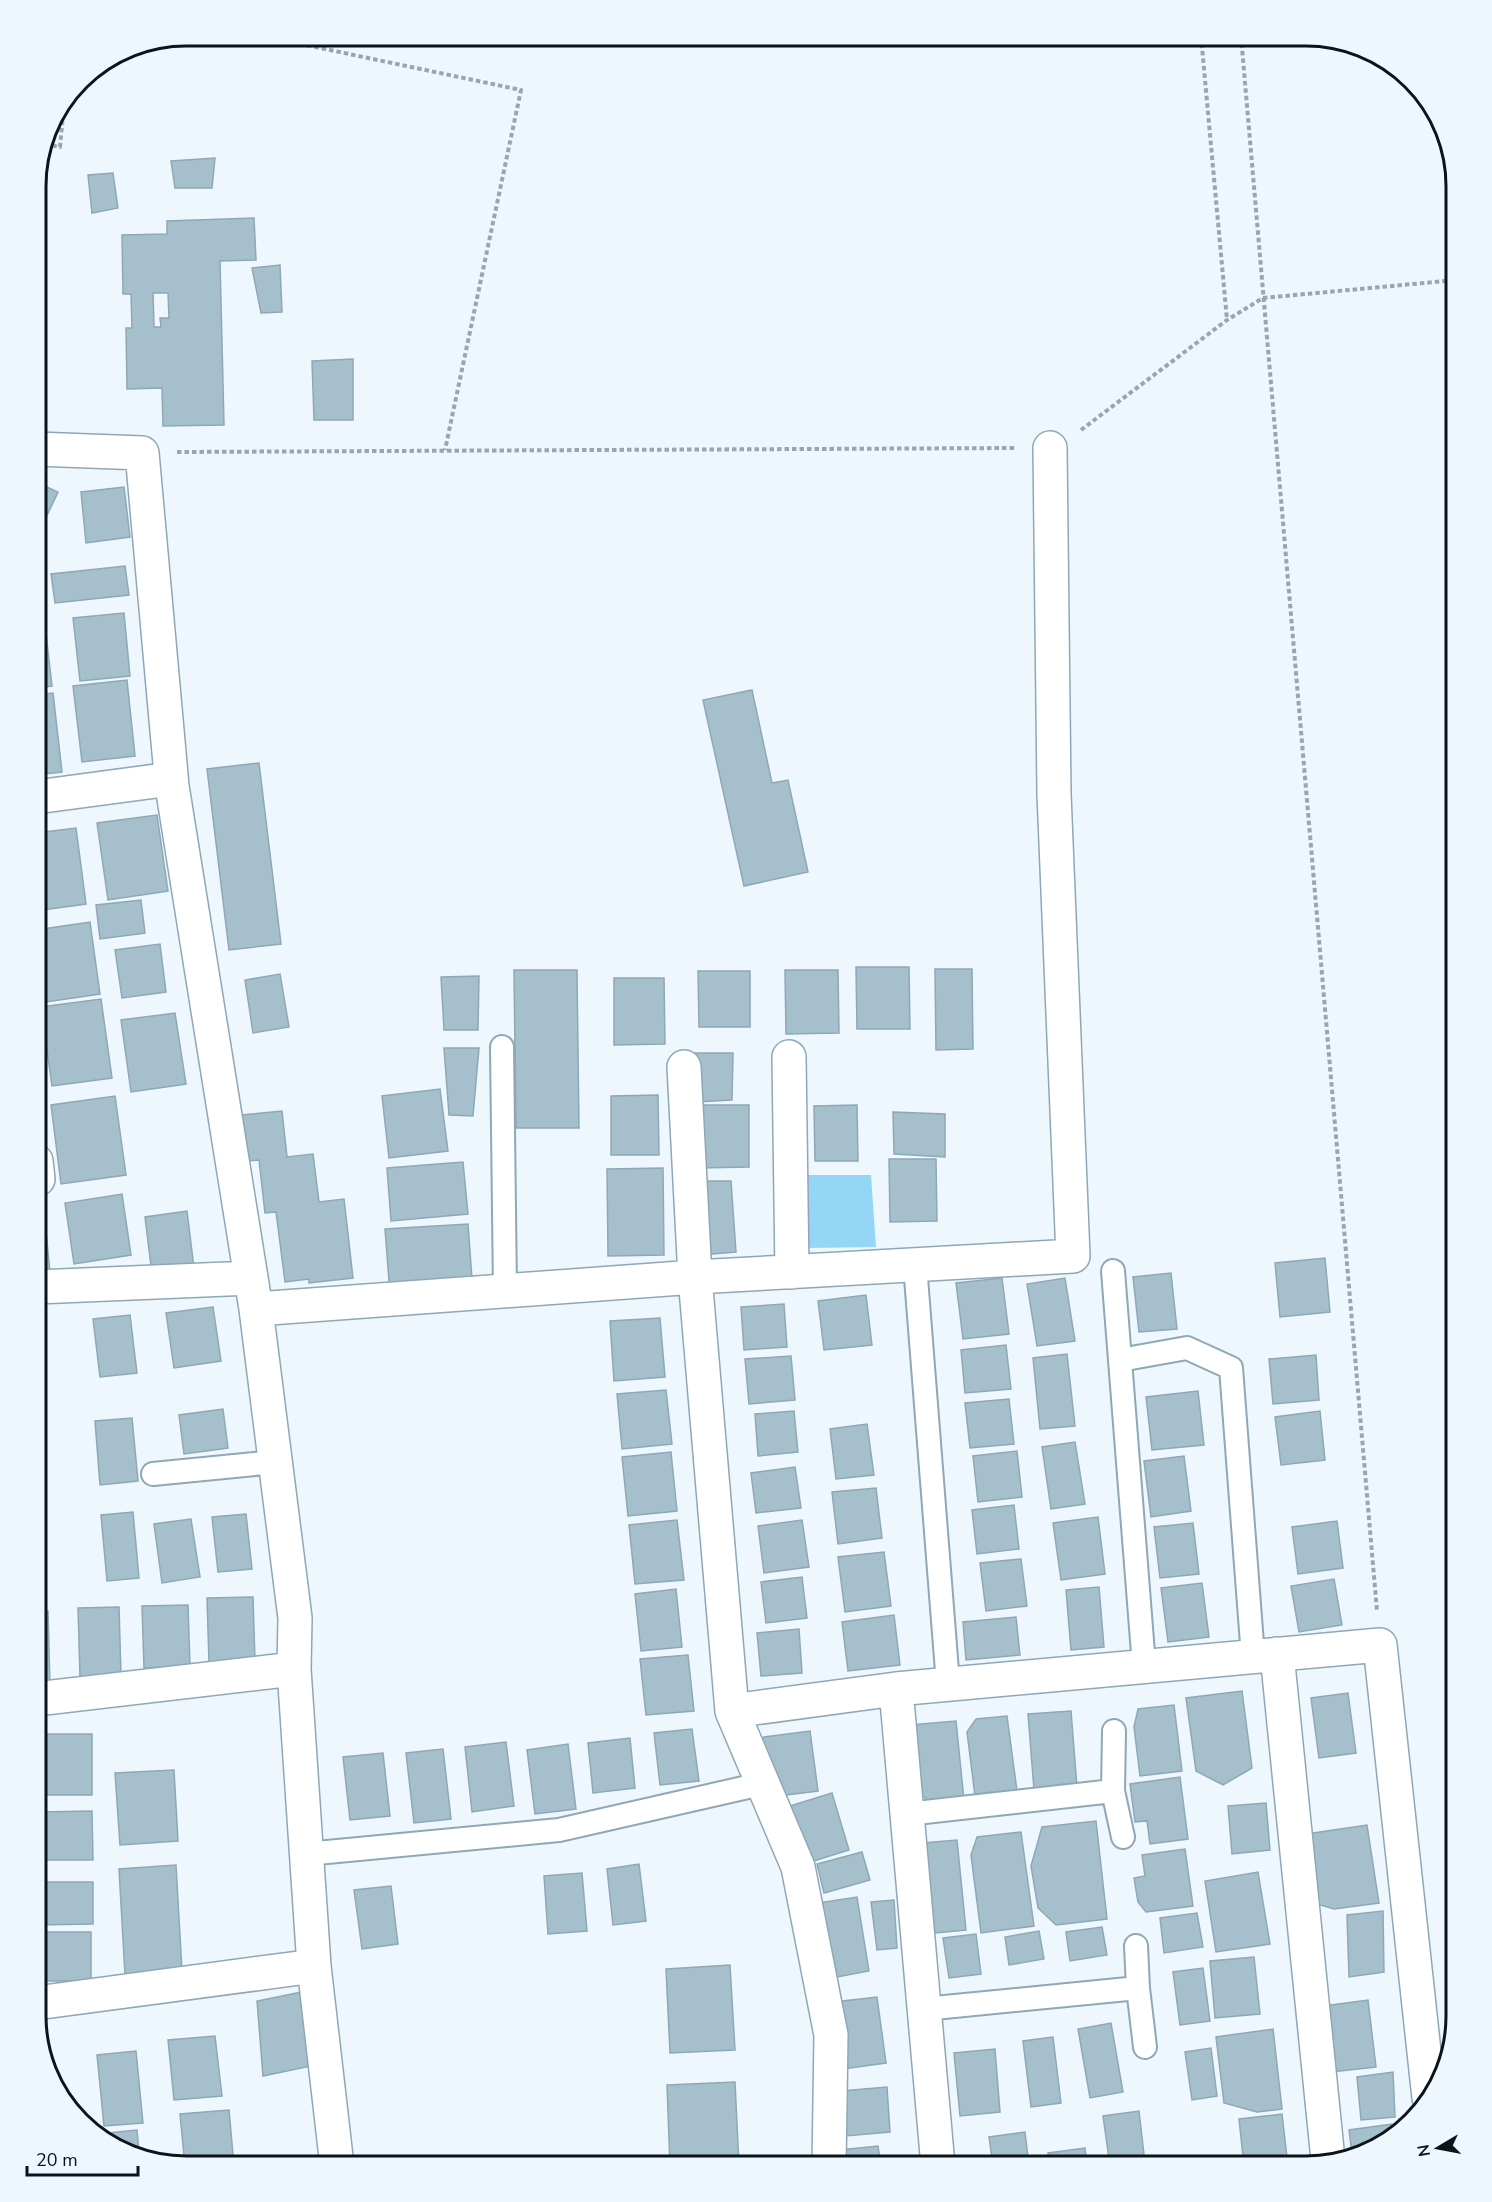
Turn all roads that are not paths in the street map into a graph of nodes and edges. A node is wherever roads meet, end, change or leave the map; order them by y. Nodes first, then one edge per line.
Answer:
1 (1050, 448) road end
2 (47, 449) edge
3 (171, 779) junction
4 (47, 796) edge
5 (502, 1047) dead end
6 (789, 1057) dead end
7 (684, 1067) dead end
8 (915, 1265) junction
9 (1113, 1271) dead end
10 (792, 1272) junction
11 (694, 1277) junction
12 (251, 1278) junction
13 (46, 1287) edge
14 (505, 1291) junction
15 (256, 1309) junction
16 (1120, 1360) junction
17 (275, 1462) junction
18 (153, 1474) dead end
19 (1265, 1656) junction
20 (1144, 1666) junction
21 (294, 1669) junction
22 (948, 1684) junction
23 (896, 1689) junction
24 (46, 1698) edge
25 (732, 1711) junction
26 (1114, 1731) dead end
27 (762, 1784) junction
28 (1113, 1791) junction
29 (907, 1814) junction
30 (1123, 1837) dead end
31 (306, 1854) junction
32 (1136, 1946) dead end
33 (314, 1965) junction
34 (1138, 1988) junction
35 (46, 2002) edge
36 (924, 2009) junction
37 (1146, 2047) dead end
38 (1428, 2085) edge
39 (1327, 2153) edge
40 (336, 2155) edge
41 (829, 2156) edge
42 (937, 2156) edge

1 - 8 street
2 - 3 street
3 - 4 street
3 - 12 street
5 - 14 lane
6 - 10 street
7 - 11 street
8 - 10 street
8 - 22 lane
9 - 16 lane
10 - 11 street
11 - 14 street
11 - 25 street
12 - 13 street
12 - 15 street
14 - 15 street
15 - 17 street
16 - 19 lane
16 - 20 lane
17 - 18 lane
17 - 21 street
19 - 20 street
19 - 38 street
19 - 39 street
20 - 22 street
21 - 24 street
21 - 31 street
22 - 23 street
23 - 25 street
23 - 29 street
25 - 27 street
26 - 28 lane
27 - 31 lane
27 - 41 street
28 - 29 lane
28 - 30 lane
29 - 36 street
31 - 33 street
32 - 34 lane
33 - 35 street
33 - 40 street
34 - 36 lane
34 - 37 lane
36 - 42 street

